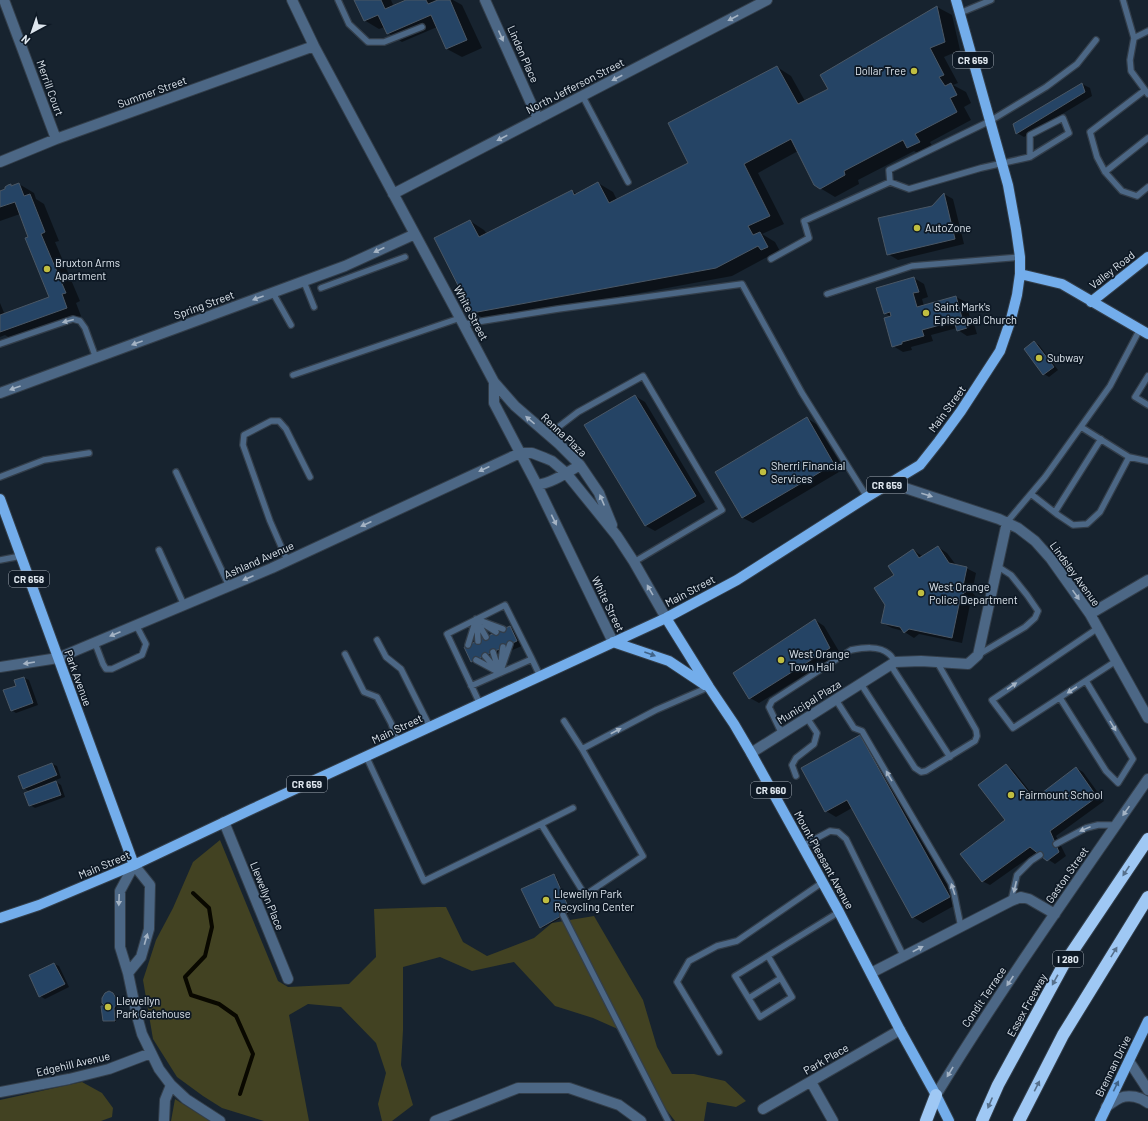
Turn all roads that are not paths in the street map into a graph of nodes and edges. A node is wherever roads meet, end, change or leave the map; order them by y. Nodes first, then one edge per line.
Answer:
1 (4, 0) edge
2 (292, 0) edge
3 (338, 0) edge
4 (485, 0) edge
5 (767, 0) edge
6 (956, 0) edge
7 (989, 0) edge
8 (1123, 0) edge
9 (960, 13) junction
10 (422, 27) dead end
11 (1148, 31) edge
12 (1134, 38) junction
13 (1096, 40) dead end
14 (314, 46) junction
15 (1146, 92) edge
16 (582, 95) junction
17 (538, 119) junction
18 (990, 121) junction
19 (1148, 138) edge
20 (56, 139) junction
21 (1030, 157) junction
22 (0, 162) edge
23 (1002, 164) junction
24 (1105, 172) junction
25 (628, 182) dead end
26 (890, 182) junction
27 (1148, 187) edge
28 (393, 194) junction
29 (415, 234) junction
30 (405, 257) dead end
31 (1020, 257) junction
32 (1148, 257) edge
33 (771, 259) dead end
34 (345, 266) junction
35 (1020, 274) junction
36 (349, 278) junction
37 (304, 282) junction
38 (321, 288) dead end
39 (273, 293) junction
40 (827, 294) dead end
41 (1091, 302) junction
42 (314, 307) dead end
43 (462, 321) junction
44 (291, 325) dead end
45 (1144, 332) edge
46 (0, 344) edge
47 (96, 358) junction
48 (292, 374) dead end
49 (1148, 378) edge
50 (494, 382) junction
51 (0, 394) edge
52 (1148, 405) edge
53 (1082, 427) junction
54 (548, 435) junction
55 (1101, 439) junction
56 (89, 453) dead end
57 (520, 453) junction
58 (1129, 457) junction
59 (1148, 461) edge
60 (580, 465) junction
61 (176, 472) dead end
62 (566, 473) junction
63 (0, 477) edge
64 (310, 477) dead end
65 (890, 483) junction
66 (537, 485) junction
67 (1031, 494) junction
68 (867, 497) junction
69 (0, 499) edge
70 (1055, 512) junction
71 (4, 521) edge
72 (1007, 522) junction
73 (617, 536) junction
74 (159, 550) dead end
75 (21, 556) junction
76 (0, 560) edge
77 (287, 560) junction
78 (634, 562) junction
79 (997, 566) junction
80 (1148, 580) edge
81 (229, 586) junction
82 (184, 605) junction
83 (1090, 614) junction
84 (666, 618) junction
85 (476, 619) junction
86 (136, 625) junction
87 (1098, 628) junction
88 (503, 629) dead end
89 (496, 632) dead end
90 (486, 637) dead end
91 (378, 640) dead end
92 (478, 640) dead end
93 (613, 642) junction
94 (95, 643) junction
95 (510, 644) dead end
96 (468, 645) dead end
97 (503, 647) dead end
98 (493, 652) dead end
99 (345, 654) dead end
100 (978, 655) junction
101 (485, 656) dead end
102 (530, 656) junction
103 (58, 658) junction
104 (476, 660) dead end
105 (1116, 661) junction
106 (936, 662) junction
107 (893, 663) junction
108 (0, 667) edge
109 (500, 673) junction
110 (540, 676) junction
111 (1086, 681) junction
112 (861, 684) junction
113 (471, 686) junction
114 (709, 687) junction
115 (1060, 698) junction
116 (836, 700) junction
117 (480, 704) junction
118 (1146, 712) edge
119 (807, 718) junction
120 (564, 721) dead end
121 (430, 727) junction
122 (782, 734) junction
123 (398, 742) junction
124 (582, 749) junction
125 (751, 753) junction
126 (366, 756) junction
127 (950, 757) junction
128 (796, 776) dead end
129 (1148, 779) edge
130 (573, 808) dead end
131 (224, 822) junction
132 (541, 824) junction
133 (1116, 825) junction
134 (1148, 839) edge
135 (1056, 844) dead end
136 (802, 846) junction
137 (1040, 855) dead end
138 (134, 865) junction
139 (823, 882) junction
140 (1148, 897) edge
141 (1011, 901) junction
142 (839, 912) junction
143 (1055, 914) junction
144 (563, 915) dead end
145 (0, 918) edge
146 (961, 927) junction
147 (768, 956) junction
148 (904, 957) junction
149 (128, 973) junction
150 (871, 973) junction
151 (781, 978) junction
152 (288, 979) dead end
153 (749, 998) junction
154 (1148, 1021) edge
155 (900, 1030) junction
156 (719, 1052) dead end
157 (151, 1053) junction
158 (1129, 1061) junction
159 (811, 1082) junction
160 (171, 1085) junction
161 (1148, 1090) edge
162 (0, 1092) edge
163 (936, 1095) junction
164 (1148, 1103) edge
165 (1106, 1107) junction
166 (763, 1109) dead end
167 (948, 1120) edge
168 (164, 1121) edge
169 (220, 1121) edge
170 (436, 1121) edge
171 (641, 1121) edge
172 (668, 1121) edge
173 (833, 1121) edge
174 (926, 1121) edge
175 (982, 1121) edge
176 (1019, 1121) edge
177 (1100, 1121) edge

1 - 20 street, Merrill Court
2 - 14 street, White Street
3 - 10 lane
4 -> 17 street, Linden Place
5 -> 16 street, North Jefferson Street
6 - 9 main road, Main Street / CR 659
7 - 9 lane
8 - 12 lane
9 - 18 main road, Main Street / CR 659
11 - 12 lane
12 - 15 lane
13 - 18 lane
14 - 20 street, Summer Street
14 - 28 street, White Street
15 - 24 lane
16 - 17 street, North Jefferson Street
16 - 25 lane
17 -> 28 street, North Jefferson Street
18 - 23 main road, Main Street / CR 659
18 - 26 lane
19 - 24 lane
20 - 22 street, Summer Street
21 - 21 lane
21 - 23 lane
23 - 26 lane
23 - 31 main road, Main Street / CR 659
24 - 27 lane
26 - 33 lane
28 - 29 street, White Street
29 -> 34 street, Spring Street
29 - 43 street, White Street
30 - 36 lane
31 - 35 main road, Main Street / CR 659
31 - 40 lane
32 - 41 main road, Valley Road
34 - 36 lane
34 - 37 street, Spring Street
35 - 41 main road
35 - 65 main road, Main Street / CR 659
36 - 38 lane
37 - 39 street, Spring Street
37 - 42 lane
39 - 44 lane
39 -> 47 street, Spring Street
41 - 45 main road
43 - 48 lane
43 - 50 street, White Street
43 - 68 lane
45 - 53 lane
47 -> 46 lane
47 -> 51 street, Spring Street
49 - 52 lane
54 -> 50 street, Renna Plaza
50 - 57 street, White Street
53 - 55 lane
53 - 67 lane
54 - 60 street, Renna Plaza
54 - 78 lane
55 - 58 lane
55 - 70 lane
56 - 63 lane
57 - 62 street, Renna Plaza
57 - 66 street, White Street
57 -> 77 street, Ashland Avenue
58 - 59 lane
58 - 70 lane
60 - 62 street
73 -> 60 street, Renna Plaza
61 - 81 lane
62 - 66 street
62 - 73 street, Renna Plaza
64 - 77 lane
65 - 68 main road, Main Street / CR 659
65 -> 72 street, Lindsley Avenue
66 -> 93 street, White Street
67 - 70 lane
67 - 72 lane
68 - 84 main road, Main Street / CR 659
69 - 71 main road, Park Avenue / CR 658
71 - 75 main road, Park Avenue / CR 658
72 - 79 street
72 -> 83 street, Lindsley Avenue
73 - 78 street, Renna Plaza
74 - 82 lane
75 - 76 lane
75 - 103 main road, Park Avenue / CR 658
77 -> 81 street, Ashland Avenue
84 -> 78 street, Renna Plaza
79 - 100 street
79 - 100 lane
80 - 83 street
81 - 82 street, Ashland Avenue
82 - 86 street, Ashland Avenue
83 - 87 street, Lindsley Avenue
84 - 93 main road, Main Street / CR 659
84 - 114 main road, Mount Pleasant Avenue / CR 660
85 - 88 lane
85 - 89 lane
85 - 90 lane
85 - 92 lane
85 - 96 lane
85 - 102 lane
85 - 113 lane
86 -> 94 street, Ashland Avenue
86 - 94 lane
87 - 105 street, Lindsley Avenue
115 -> 87 lane
91 - 121 lane
93 - 110 main road, Main Street / CR 659
93 -> 114 main road
94 - 103 street, Ashland Avenue
95 - 109 lane
97 - 109 lane
98 - 109 lane
99 - 123 lane
100 - 106 street
101 - 109 lane
102 - 109 lane
102 - 110 lane
103 -> 108 street, Ashland Avenue
103 - 138 main road, Park Avenue / CR 658
104 - 109 lane
105 - 111 lane
105 - 118 street, Lindsley Avenue
106 - 107 street
106 - 127 lane
107 - 112 street, Municipal Plaza
107 - 122 lane
107 - 127 lane
109 - 113 lane
110 - 117 main road, Main Street / CR 659
111 -> 115 lane
111 -> 115 lane
112 - 116 street, Municipal Plaza
112 - 127 lane
113 - 117 lane
124 -> 114 lane
114 - 125 main road, Mount Pleasant Avenue / CR 660
116 - 119 street, Municipal Plaza
146 -> 116 lane
117 - 121 main road, Main Street / CR 659
119 - 122 street, Municipal Plaza
119 - 128 lane
120 - 124 lane
121 - 123 main road, Main Street / CR 659
122 - 125 street, Municipal Plaza
123 - 126 main road, Main Street / CR 659
124 - 132 lane
125 - 136 main road, Mount Pleasant Avenue / CR 660
126 - 131 main road, Main Street / CR 659
126 - 132 lane
129 -> 133 street, Gaston Street
130 - 132 lane
131 - 138 main road, Main Street / CR 659
131 - 152 street, Llewellyn Place
133 -> 135 lane
133 - 143 street, Gaston Street
134 -> 175 highway, Essex Freeway / I 280
136 - 139 main road, Mount Pleasant Avenue / CR 660
136 - 148 lane
137 -> 141 lane
138 - 145 main road, Main Street / CR 659
138 -> 149 street
149 -> 138 street, Park Avenue
139 - 142 main road, Mount Pleasant Avenue / CR 660
139 - 156 lane
176 -> 140 highway
141 - 143 street, Gaston Street
141 - 146 street, Gaston Street
142 - 147 lane
142 - 150 main road, Mount Pleasant Avenue / CR 660
143 -> 163 street, Condit Terrace
144 - 172 lane
148 -> 146 street, Gaston Street
147 - 151 lane
147 - 153 lane
148 - 150 street, Gaston Street
149 - 157 street
150 - 155 main road, Mount Pleasant Avenue / CR 660
151 - 153 lane
151 - 153 lane
154 - 158 main road, Brennan Drive
155 - 159 street, Park Place
155 - 163 main road, Mount Pleasant Avenue / CR 660
157 - 160 street
157 - 162 street, Edgehill Avenue
158 - 161 street
165 -> 158 main road, Brennan Drive
159 - 166 street, Park Place
159 - 173 street
160 - 168 street
160 - 169 street
163 - 167 main road, Mount Pleasant Avenue / CR 660
163 - 174 highway
164 - 165 street
165 - 177 main road, Brennan Drive
170 - 171 street

